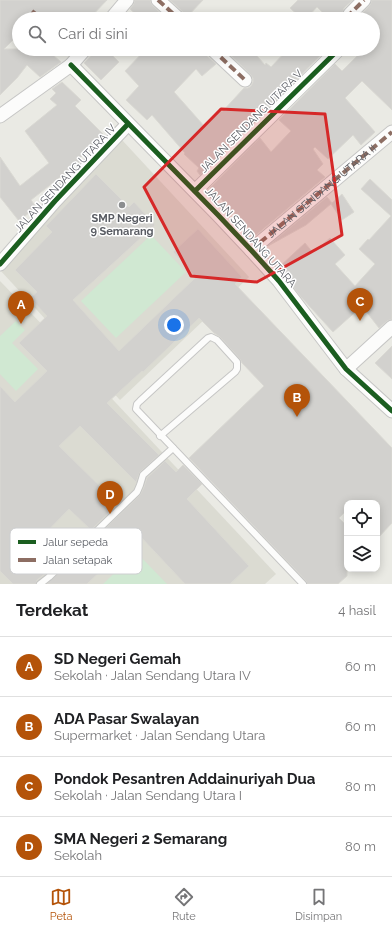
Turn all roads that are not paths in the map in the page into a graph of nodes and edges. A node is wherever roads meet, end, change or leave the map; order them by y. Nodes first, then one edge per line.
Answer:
1 (127, 0) edge
2 (158, 0) edge
3 (364, 0) edge
4 (117, 12) edge
5 (171, 12) edge
6 (352, 12) edge
7 (79, 56) edge
8 (219, 56) edge
9 (332, 56) edge
10 (71, 65) junction
11 (245, 80) dead end
12 (0, 116) edge
13 (128, 124) junction
14 (392, 132) edge
15 (195, 191) junction
16 (251, 250) junction
17 (0, 264) edge
18 (392, 327) edge
19 (346, 369) junction
20 (392, 411) edge
21 (160, 436) junction
22 (173, 448) junction
23 (100, 528) edge
24 (53, 574) edge
25 (40, 584) edge
26 (303, 584) edge

1 - 4 street
2 - 5 street
3 - 6 street
7 - 10 street
8 - 11 street
9 - 15 street, JALAN SENDANG UTARA V
10 - 12 street
10 - 13 street, JALAN SENDANG UTARA
13 - 15 street, JALAN SENDANG UTARA
13 - 17 street, JALAN SENDANG UTARA IV
14 - 16 street, JALAN SENDANG UTARA II
15 - 16 street, JALAN SENDANG UTARA
16 - 19 street, JALAN SENDANG UTARA
18 - 19 street
19 - 20 street, JALAN SENDANG UTARA
21 - 21 lane
21 - 22 lane
22 - 23 lane
22 - 26 lane
24 - 25 lane

